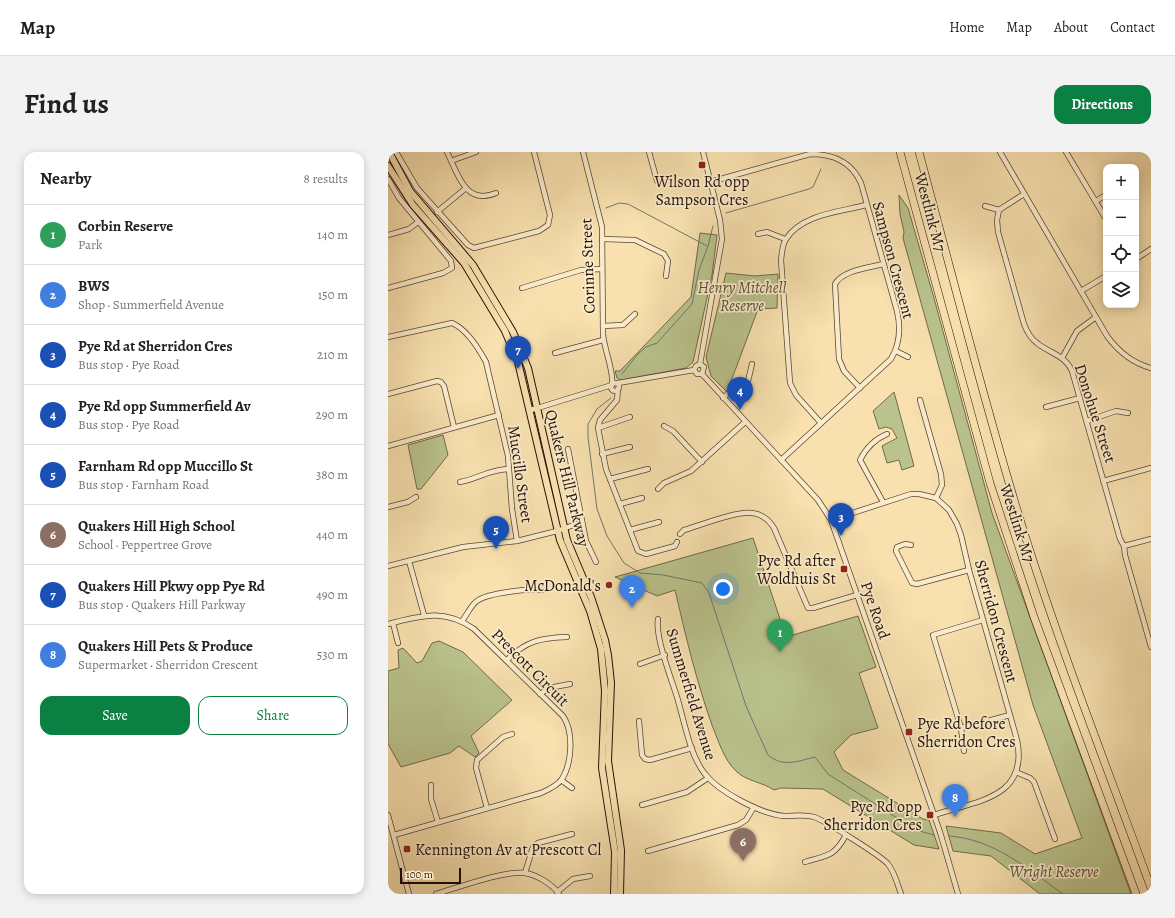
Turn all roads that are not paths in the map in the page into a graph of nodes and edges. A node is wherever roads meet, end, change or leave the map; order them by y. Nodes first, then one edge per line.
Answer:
1 (389, 152) edge
2 (396, 152) edge
3 (447, 152) edge
4 (476, 152) edge
5 (534, 152) edge
6 (583, 152) edge
7 (649, 152) edge
8 (703, 152) edge
9 (839, 152) edge
10 (900, 152) edge
11 (919, 152) edge
12 (1000, 152) edge
13 (1066, 152) edge
14 (836, 157) junction
15 (451, 161) junction
16 (388, 166) edge
17 (388, 179) edge
18 (657, 181) dead end
19 (710, 182) junction
20 (466, 188) junction
21 (496, 193) dead end
22 (1024, 194) junction
23 (1103, 197) edge
24 (1096, 201) junction
25 (866, 205) junction
26 (985, 206) dead end
27 (999, 210) junction
28 (437, 212) junction
29 (1103, 214) edge
30 (418, 222) junction
31 (758, 234) dead end
32 (388, 235) edge
33 (602, 239) junction
34 (785, 240) junction
35 (1151, 249) edge
36 (1139, 257) edge
37 (883, 264) junction
38 (602, 269) junction
39 (666, 276) dead end
40 (1103, 278) edge
41 (388, 288) edge
42 (522, 288) dead end
43 (1081, 291) junction
44 (635, 314) dead end
45 (1096, 317) junction
46 (602, 326) junction
47 (388, 337) edge
48 (603, 340) junction
49 (896, 351) junction
50 (555, 353) dead end
51 (908, 358) dead end
52 (1062, 358) junction
53 (700, 364) junction
54 (752, 364) dead end
55 (1151, 368) edge
56 (694, 370) junction
57 (702, 374) junction
58 (615, 387) junction
59 (860, 388) junction
60 (388, 394) edge
61 (723, 398) junction
62 (1080, 398) junction
63 (920, 400) dead end
64 (1046, 407) dead end
65 (534, 409) junction
66 (1128, 413) dead end
67 (499, 415) junction
68 (630, 417) dead end
69 (1087, 421) junction
70 (745, 422) junction
71 (821, 423) junction
72 (664, 426) dead end
73 (454, 427) junction
74 (598, 428) junction
75 (887, 434) dead end
76 (388, 446) edge
77 (630, 447) dead end
78 (568, 449) dead end
79 (602, 454) junction
80 (781, 460) junction
81 (702, 462) junction
82 (1151, 468) edge
83 (509, 469) junction
84 (648, 469) dead end
85 (610, 479) junction
86 (1103, 481) junction
87 (460, 482) dead end
88 (658, 489) dead end
89 (416, 497) dead end
90 (642, 498) dead end
91 (936, 498) junction
92 (882, 502) junction
93 (620, 504) junction
94 (388, 507) edge
95 (831, 520) junction
96 (659, 522) dead end
97 (583, 523) junction
98 (564, 529) junction
99 (630, 530) junction
100 (557, 531) junction
101 (680, 534) dead end
102 (1151, 539) edge
103 (517, 541) junction
104 (677, 542) dead end
105 (911, 545) dead end
106 (1124, 546) junction
107 (409, 561) junction
108 (596, 562) dead end
109 (388, 566) edge
110 (969, 570) junction
111 (544, 590) dead end
112 (857, 595) junction
113 (424, 615) junction
114 (658, 619) dead end
115 (983, 620) junction
116 (462, 621) junction
117 (390, 623) edge
118 (567, 637) dead end
119 (398, 643) dead end
120 (1151, 647) edge
121 (665, 655) junction
122 (507, 660) junction
123 (640, 664) dead end
124 (570, 684) dead end
125 (540, 694) junction
126 (1010, 715) junction
127 (639, 721) dead end
128 (960, 728) junction
129 (512, 734) dead end
130 (692, 748) junction
131 (964, 751) dead end
132 (1016, 772) junction
133 (708, 778) junction
134 (561, 780) junction
135 (430, 785) dead end
136 (572, 788) dead end
137 (642, 804) dead end
138 (754, 806) junction
139 (487, 808) junction
140 (388, 815) edge
141 (934, 815) junction
142 (438, 822) junction
143 (572, 834) dead end
144 (394, 835) junction
145 (846, 835) junction
146 (1056, 839) dead end
147 (648, 851) dead end
148 (805, 862) dead end
149 (525, 873) junction
150 (590, 876) dead end
151 (457, 888) junction
152 (1151, 888) edge
153 (558, 893) edge
154 (409, 894) edge
155 (436, 894) edge
156 (458, 894) edge
157 (614, 894) edge
158 (620, 894) edge
159 (901, 894) edge
160 (958, 894) edge
161 (1136, 894) edge

1 - 65 main road, Quakers Hill Parkway
2 - 28 street
3 - 15 street
4 - 15 street
5 - 28 street
6 - 33 street, Corinne Street
7 - 18 street
8 - 19 street
9 - 14 street
10 - 161 highway, Westlink M7
11 - 152 highway, Westlink M7
12 - 22 street
13 - 24 street
14 - 19 street
14 - 25 street, Sampson Crescent
15 - 20 street
16 - 65 main road, Quakers Hill Parkway
17 - 30 street
19 - 53 street
20 - 21 street
20 - 28 street
22 - 27 street
22 - 43 street
23 - 24 street
24 - 29 street
25 - 34 street
25 - 37 street, Sampson Crescent
26 - 27 street
27 - 52 street, Donohue Street
30 - 32 street
30 - 41 street
31 - 34 street
33 - 38 street, Corinne Street
33 - 39 street
34 - 71 street
35 - 36 street
37 - 49 street, Sampson Crescent
37 - 59 street
38 - 42 street
38 - 46 street, Corinne Street
40 - 43 street
43 - 45 street
44 - 46 street
45 - 52 street
45 - 55 street
46 - 48 street, Corinne Street
47 - 67 street, Muccillo Street
48 - 50 street
48 - 58 street, Corinne Street
49 - 51 street
49 - 59 street, Sampson Crescent
52 - 62 street, Donohue Street
53 - 56 street
53 - 57 street
54 - 61 street
56 - 57 street
56 - 58 street
57 - 61 street, Pye Road
58 - 65 street
58 - 74 street
59 - 71 street, Sampson Crescent
60 - 73 street
61 - 70 street, Pye Road
62 - 64 street
62 - 69 street, Donohue Street
63 - 91 street
65 - 98 main road, Quakers Hill Parkway
65 - 100 main road, Quakers Hill Parkway
66 - 69 street
67 - 73 street
67 - 83 street, Muccillo Street
68 - 74 street
69 - 86 street, Donohue Street
70 - 80 street, Pye Road
70 - 81 street
71 - 80 street, Sampson Crescent
72 - 81 street
73 - 76 street
74 - 79 street
75 - 92 street
77 - 79 street
78 - 97 street
79 - 85 street
80 - 95 street, Pye Road
81 - 88 street
82 - 86 street
83 - 87 street
83 - 103 street, Muccillo Street
84 - 85 street
85 - 93 street
86 - 106 street, Donohue Street
89 - 94 street
90 - 93 street
91 - 92 street
91 - 110 street, Sherridon Crescent
92 - 95 street
93 - 99 street
95 - 112 street, Pye Road
96 - 99 street
97 - 98 street
97 - 108 street
98 - 100 street
98 - 158 main road, Quakers Hill Parkway
99 - 104 street
100 - 103 street
100 - 157 main road, Quakers Hill Parkway
101 - 112 street
102 - 106 street
103 - 107 street
105 - 110 street
106 - 120 street, Donohue Street
107 - 109 street
107 - 113 street
110 - 115 street, Sherridon Crescent
111 - 116 street
112 - 141 street, Pye Road
113 - 116 street, Prescott Circuit
113 - 117 street, Prescott Circuit
114 - 121 street, Summerfield Avenue
115 - 126 street, Sherridon Crescent
115 - 128 street
116 - 122 street, Prescott Circuit
117 - 119 street
118 - 122 street
121 - 123 street
121 - 130 street, Summerfield Avenue
122 - 125 street, Prescott Circuit
124 - 125 street
125 - 134 street, Prescott Circuit
126 - 128 street
126 - 132 street, Sherridon Crescent
127 - 130 street
128 - 131 street
129 - 139 street
130 - 133 street, Summerfield Avenue
132 - 141 street, Sherridon Crescent
132 - 146 street
133 - 137 street
133 - 138 street, Summerfield Avenue
134 - 136 street
134 - 139 street
135 - 142 street
138 - 145 street, Summerfield Avenue
138 - 147 street
139 - 142 street
140 - 144 street
141 - 160 street, Pye Road
142 - 144 street
143 - 149 street
144 - 154 street
145 - 148 street
145 - 159 street, Summerfield Avenue
149 - 151 street
149 - 153 street
150 - 153 street
151 - 155 street
151 - 156 street

